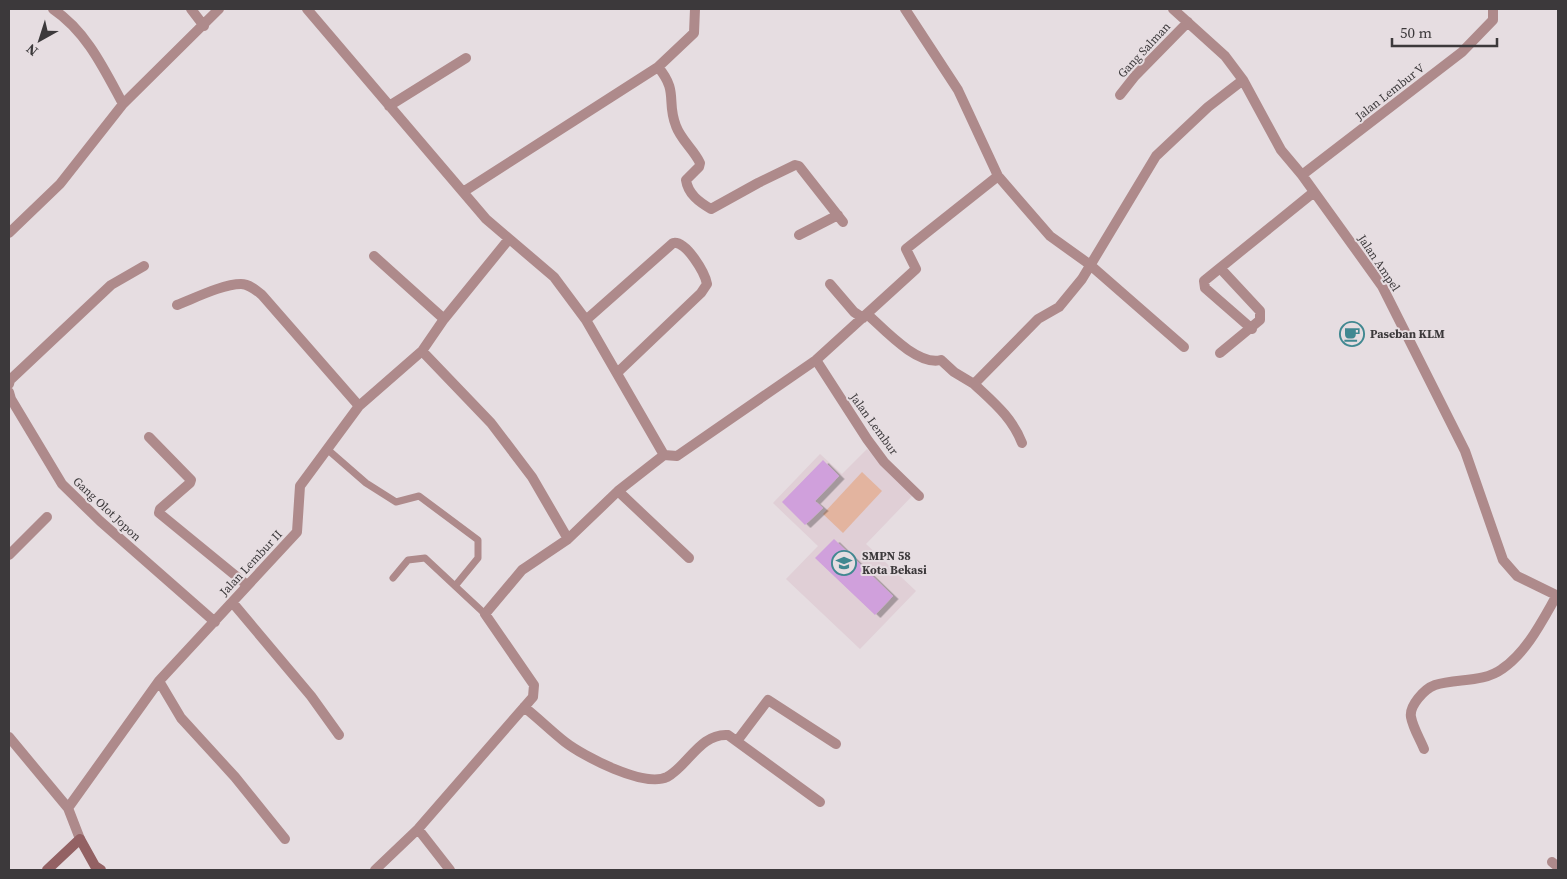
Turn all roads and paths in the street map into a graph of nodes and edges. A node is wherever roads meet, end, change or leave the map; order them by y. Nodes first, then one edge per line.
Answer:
1 (53, 9) edge
2 (191, 9) edge
3 (219, 9) edge
4 (307, 9) edge
5 (695, 9) edge
6 (905, 9) edge
7 (1173, 9) edge
8 (1493, 9) edge
9 (1188, 22) junction
10 (204, 26) junction
11 (466, 58) dead end
12 (658, 67) junction
13 (1243, 80) junction
14 (1120, 96) dead end
15 (123, 104) junction
16 (388, 106) junction
17 (1302, 175) junction
18 (998, 176) junction
19 (463, 192) junction
20 (1314, 192) junction
21 (9, 233) edge
22 (799, 235) dead end
23 (509, 239) junction
24 (374, 256) dead end
25 (1089, 264) junction
26 (144, 266) dead end
27 (1220, 268) junction
28 (830, 284) dead end
29 (177, 304) dead end
30 (865, 316) junction
31 (444, 319) junction
32 (586, 320) junction
33 (1252, 329) junction
34 (1184, 347) dead end
35 (422, 351) junction
36 (1220, 353) dead end
37 (816, 360) junction
38 (617, 373) junction
39 (9, 384) edge
40 (974, 384) junction
41 (9, 392) edge
42 (358, 406) junction
43 (149, 437) dead end
44 (1022, 443) dead end
45 (327, 449) junction
46 (664, 455) junction
47 (618, 491) junction
48 (919, 496) dead end
49 (47, 517) dead end
50 (568, 540) junction
51 (9, 555) edge
52 (689, 558) dead end
53 (393, 578) dead end
54 (247, 584) junction
55 (455, 586) junction
56 (1558, 596) edge
57 (232, 602) junction
58 (485, 614) junction
59 (215, 622) junction
60 (158, 681) junction
61 (524, 707) junction
62 (339, 735) dead end
63 (9, 736) edge
64 (737, 741) junction
65 (836, 744) dead end
66 (1424, 749) dead end
67 (820, 802) dead end
68 (68, 808) junction
69 (418, 829) junction
70 (80, 839) junction
71 (285, 839) dead end
72 (47, 870) edge
73 (101, 870) edge
74 (375, 870) edge
75 (450, 870) edge

1 - 15 street
2 - 10 street
3 - 10 street
4 - 16 street
5 - 12 street
6 - 18 street
7 - 9 street, Jalan Ampel
8 - 17 street, Jalan Lembur V
9 - 13 street, Jalan Ampel
9 - 14 street, Gang Salman
10 - 15 street
11 - 16 street
12 - 19 street
12 - 22 street
13 - 17 street, Jalan Ampel
13 - 25 street
15 - 21 street
16 - 19 street
17 - 20 street, Jalan Ampel
18 - 25 street
18 - 30 street
19 - 23 street
20 - 27 street
20 - 56 street, Jalan Ampel
23 - 31 street, Jalan Lembur II
23 - 32 street
24 - 31 street
25 - 34 street
25 - 40 street
26 - 39 street
27 - 33 street
27 - 33 street
28 - 30 street
29 - 42 street
30 - 37 street
30 - 40 street
31 - 35 street, Jalan Lembur II
32 - 38 street
32 - 38 street
33 - 36 street
35 - 42 street, Jalan Lembur II
35 - 50 street
37 - 46 street
37 - 48 street, Jalan Lembur
38 - 46 street
40 - 44 street
41 - 59 street, Gang Olot Jopon
42 - 45 street, Jalan Lembur II
43 - 54 street
45 - 54 street, Jalan Lembur II
45 - 55 lane
46 - 47 street
47 - 50 street
47 - 52 street
49 - 51 street
50 - 58 street
53 - 55 lane
54 - 57 street, Jalan Lembur II
55 - 58 lane
56 - 66 street
57 - 59 street, Jalan Lembur II
57 - 62 street
58 - 61 street
59 - 60 street, Jalan Lembur II
60 - 68 street, Jalan Lembur II
60 - 71 street
61 - 64 street
61 - 69 street
63 - 68 street
64 - 65 street
64 - 67 street
68 - 70 street
69 - 74 street
69 - 75 street
70 - 72 main road
70 - 73 main road

